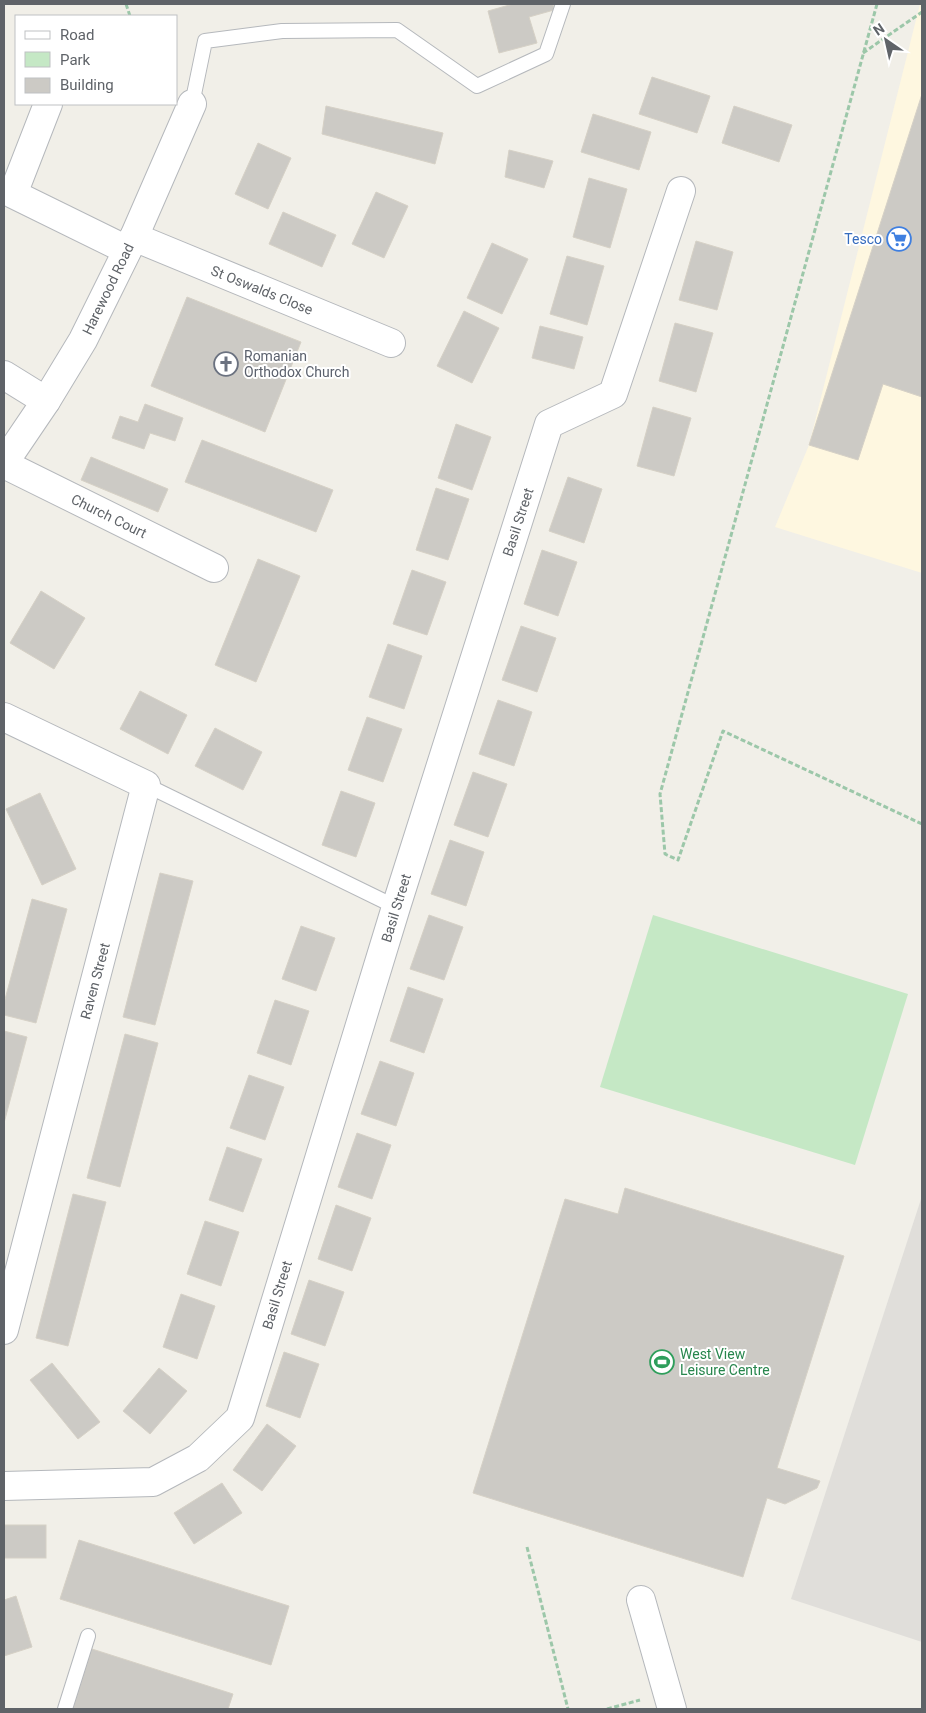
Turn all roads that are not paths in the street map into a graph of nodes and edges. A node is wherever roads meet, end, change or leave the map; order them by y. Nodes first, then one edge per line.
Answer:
1 (563, 4) edge
2 (192, 104) joint
3 (48, 105) edge
4 (681, 191) dead end
5 (130, 244) junction
6 (391, 343) dead end
7 (4, 375) edge
8 (46, 401) junction
9 (4, 463) edge
10 (214, 568) dead end
11 (4, 717) edge
12 (146, 785) junction
13 (396, 907) junction
14 (4, 1330) edge
15 (4, 1486) edge
16 (641, 1600) dead end
17 (88, 1636) dead end
18 (65, 1709) edge
19 (672, 1709) edge

1 - 2 lane
2 - 5 street, Harewood Road
3 - 5 street, St Oswalds Close
4 - 13 street, Basil Street
5 - 6 street, St Oswalds Close
5 - 8 street, Harewood Road
7 - 8 street
8 - 9 street, Harewood Road
9 - 10 street, Church Court
11 - 12 street
12 - 13 lane
12 - 14 street, Raven Street
13 - 15 street, Basil Street
16 - 19 street
17 - 18 lane

